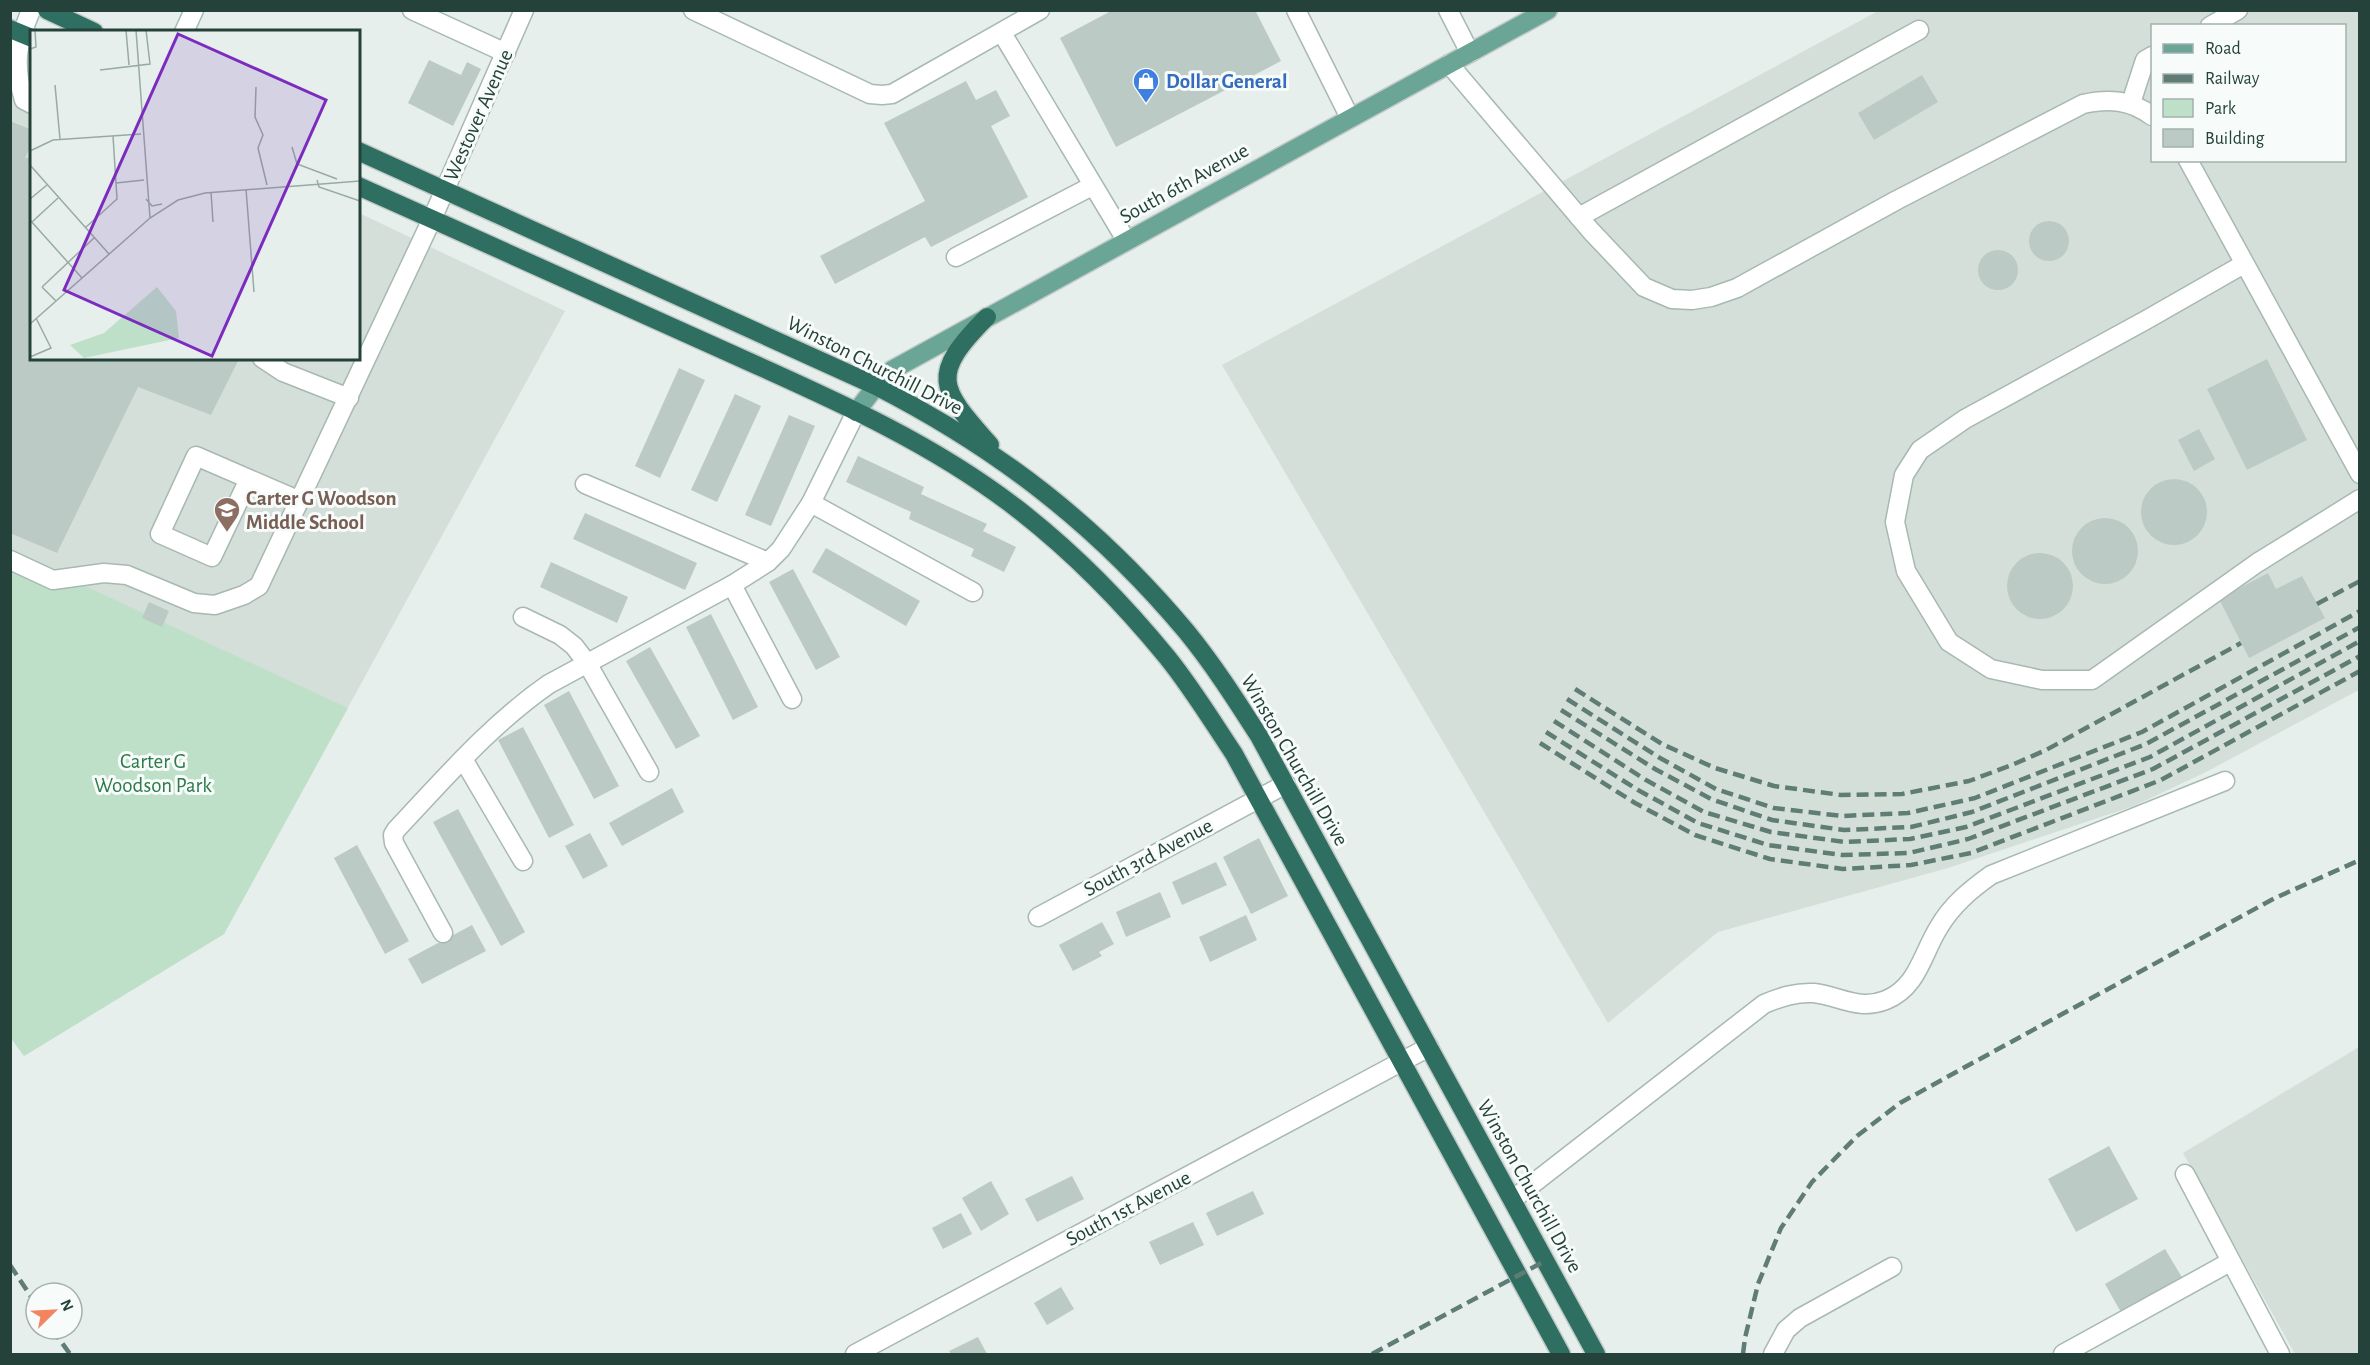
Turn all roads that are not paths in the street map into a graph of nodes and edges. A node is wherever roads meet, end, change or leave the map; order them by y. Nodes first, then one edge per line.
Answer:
1 (31, 10) edge
2 (46, 10) edge
3 (194, 10) edge
4 (412, 10) edge
5 (524, 10) edge
6 (693, 10) edge
7 (1041, 10) edge
8 (1296, 10) edge
9 (1448, 10) edge
10 (1548, 10) edge
11 (2238, 10) edge
12 (1529, 15) edge
13 (2214, 24) edge
14 (90, 30) edge
15 (185, 30) edge
16 (1919, 30) dead end
17 (1002, 33) junction
18 (21, 34) edge
19 (506, 53) junction
20 (1470, 53) junction
21 (2151, 57) edge
22 (1449, 64) junction
23 (30, 103) edge
24 (2131, 103) junction
25 (2151, 115) edge
26 (1350, 118) junction
27 (360, 153) edge
28 (2189, 162) edge
29 (1092, 186) junction
30 (360, 187) edge
31 (445, 191) junction
32 (1579, 217) junction
33 (432, 219) junction
34 (1126, 240) junction
35 (956, 257) dead end
36 (2244, 264) junction
37 (987, 317) junction
38 (265, 360) edge
39 (876, 386) junction
40 (349, 398) junction
41 (856, 412) junction
42 (1003, 460) junction
43 (2360, 474) edge
44 (249, 479) junction
45 (585, 484) dead end
46 (2360, 499) edge
47 (300, 501) junction
48 (811, 503) junction
49 (10, 560) edge
50 (768, 562) junction
51 (732, 585) junction
52 (973, 592) dead end
53 (523, 617) dead end
54 (587, 663) junction
55 (792, 699) dead end
56 (463, 759) junction
57 (649, 772) dead end
58 (2225, 781) dead end
59 (1286, 784) junction
60 (1258, 798) junction
61 (523, 861) dead end
62 (1038, 916) dead end
63 (443, 933) dead end
64 (1429, 1047) junction
65 (1402, 1062) junction
66 (2185, 1174) dead end
67 (1512, 1200) junction
68 (2230, 1262) junction
69 (1892, 1267) dead end
70 (855, 1354) edge
71 (1561, 1354) edge
72 (1596, 1354) edge
73 (1773, 1354) edge
74 (2063, 1354) edge
75 (2280, 1354) edge

1 - 18 street
2 - 14 highway
3 - 15 street
4 - 19 street
5 - 19 street, Westover Avenue
6 - 17 street
7 - 17 street
8 - 26 street
9 - 20 street
10 - 12 main road, South 6th Avenue
11 - 13 street
12 - 20 main road, South 6th Avenue
16 - 32 street
17 - 29 street
18 - 23 street
19 - 31 street, Westover Avenue
20 - 22 main road, South 6th Avenue
21 - 24 street
22 - 26 main road, South 6th Avenue
22 - 32 street
24 - 25 street
24 - 32 street
26 - 34 main road, South 6th Avenue
27 - 31 highway, Winston Churchill Drive
28 - 36 street
29 - 34 street
29 - 35 street
30 - 33 highway
31 - 33 street, Westover Avenue
31 - 39 highway, Winston Churchill Drive
33 - 40 street, Westover Avenue
33 - 41 highway
34 - 37 main road, South 6th Avenue
36 - 43 street
36 - 46 street
37 - 39 main road, South 6th Avenue
37 - 42 highway
38 - 40 street
39 - 41 main road, South 6th Avenue
39 - 42 highway, Winston Churchill Drive
40 - 47 street, Westover Avenue
41 - 48 street
41 - 60 highway
42 - 59 highway, Winston Churchill Drive
44 - 44 street
44 - 47 street
45 - 50 street
47 - 49 street, Westover Avenue
48 - 50 street
48 - 52 street
50 - 51 street
51 - 54 street
51 - 55 street
53 - 54 street
54 - 56 street
54 - 57 street
56 - 61 street
56 - 63 street
58 - 67 street
59 - 60 street, South 3rd Avenue
59 - 64 highway, Winston Churchill Drive
60 - 62 street, South 3rd Avenue
60 - 65 highway
64 - 65 street, South 1st Avenue
64 - 67 highway, Winston Churchill Drive
65 - 70 street, South 1st Avenue
65 - 71 highway
66 - 68 street
67 - 72 highway, Winston Churchill Drive
68 - 74 street
68 - 75 street
69 - 73 street

